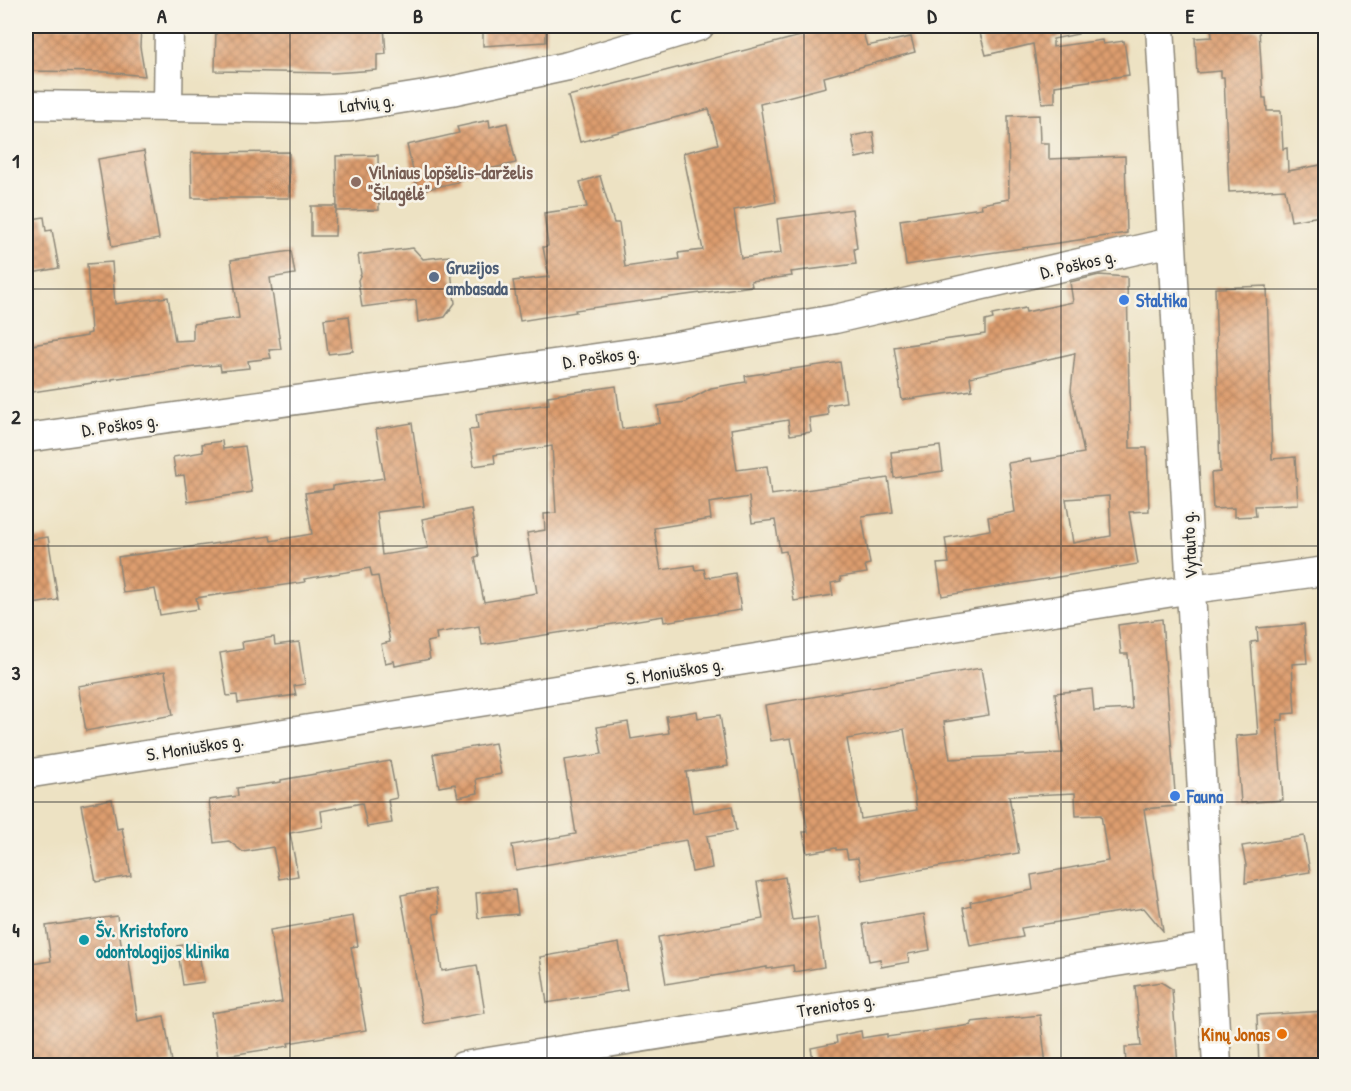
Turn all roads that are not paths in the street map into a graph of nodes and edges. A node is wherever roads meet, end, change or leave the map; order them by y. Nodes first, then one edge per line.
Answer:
1 (169, 26) edge
2 (700, 26) edge
3 (1160, 26) edge
4 (26, 105) edge
5 (168, 106) junction
6 (1171, 242) junction
7 (26, 438) edge
8 (1326, 571) edge
9 (1192, 589) junction
10 (26, 774) edge
11 (1210, 947) junction
12 (463, 1065) edge
13 (1217, 1065) edge

1 - 5 street
2 - 5 street, Latvių g.
3 - 6 street, Vytauto g.
4 - 5 street, Latvių g.
6 - 7 street, D. Poškos g.
6 - 9 street, Vytauto g.
8 - 9 street, S. Moniuškos g.
9 - 10 street, S. Moniuškos g.
9 - 11 street, Vytauto g.
11 - 12 street, Treniotos g.
11 - 13 street, Vytauto g.

